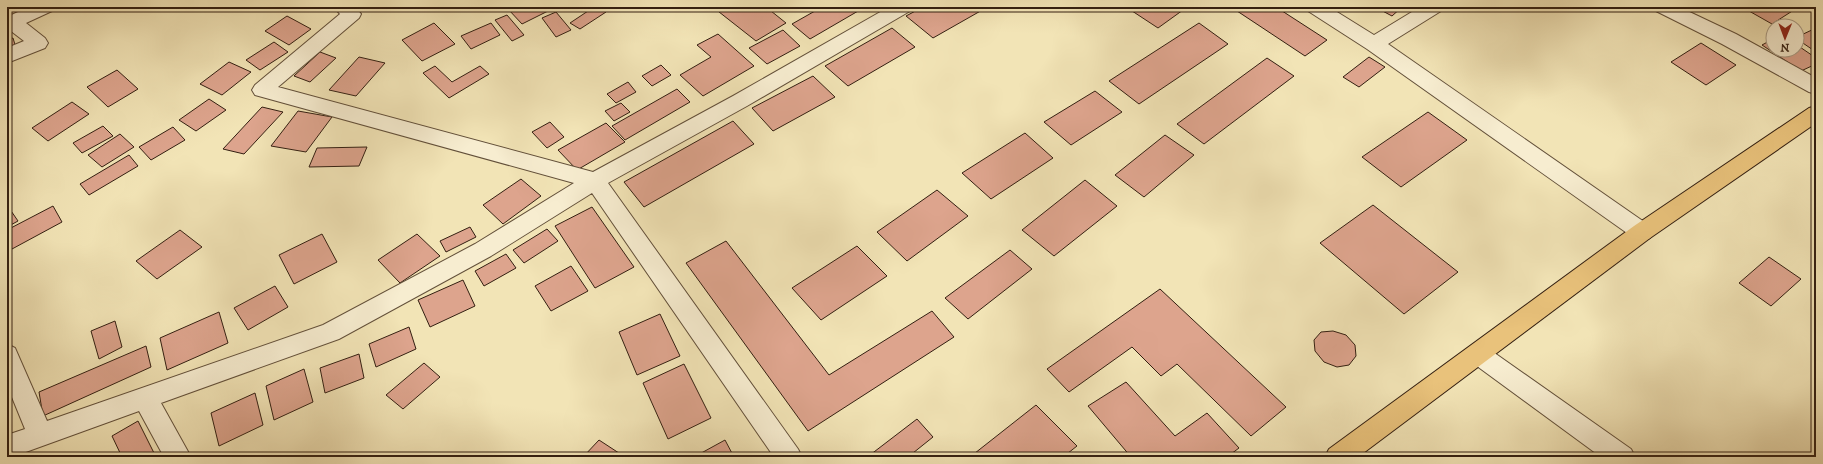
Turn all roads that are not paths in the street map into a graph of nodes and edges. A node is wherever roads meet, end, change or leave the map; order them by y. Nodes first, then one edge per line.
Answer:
1 (45, 7) edge
2 (342, 7) edge
3 (903, 7) edge
4 (1314, 7) edge
5 (1434, 7) edge
6 (1663, 7) edge
7 (1374, 44) junction
8 (7, 56) edge
9 (1816, 87) edge
10 (1816, 113) edge
11 (595, 181) junction
12 (1642, 232) junction
13 (1478, 354) junction
14 (7, 355) edge
15 (145, 399) junction
16 (40, 435) junction
17 (7, 447) edge
18 (178, 457) edge
19 (790, 457) edge
20 (1338, 457) edge
21 (1622, 457) edge

1 - 8 street
2 - 11 street
3 - 11 street
4 - 7 street
5 - 7 street
6 - 9 street
7 - 12 street
10 - 12 main road
11 - 15 street
11 - 19 street
12 - 13 main road
13 - 20 main road
13 - 21 street
14 - 16 street
15 - 16 street
15 - 18 street
16 - 17 street

